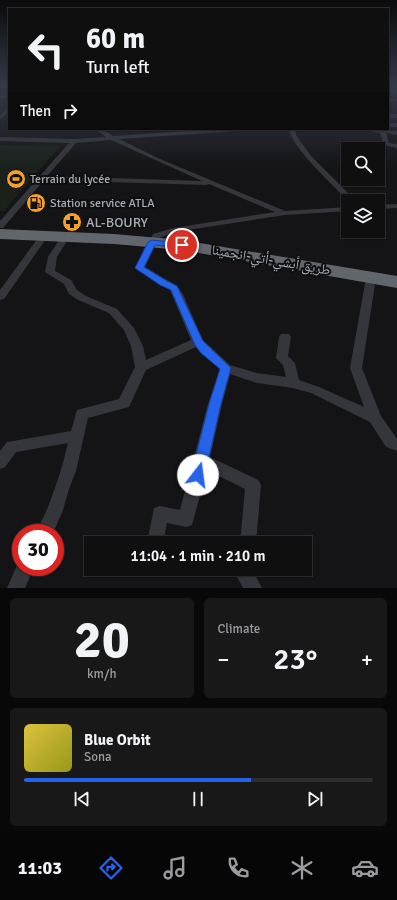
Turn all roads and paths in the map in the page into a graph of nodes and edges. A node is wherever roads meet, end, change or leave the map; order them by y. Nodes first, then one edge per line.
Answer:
1 (100, 130) edge
2 (213, 130) edge
3 (292, 130) edge
4 (371, 130) edge
5 (382, 131) junction
6 (397, 133) edge
7 (0, 139) edge
8 (113, 139) junction
9 (74, 141) junction
10 (397, 146) edge
11 (43, 178) junction
12 (212, 183) junction
13 (345, 194) edge
14 (397, 206) edge
15 (385, 207) edge
16 (341, 209) edge
17 (285, 213) junction
18 (0, 227) edge
19 (0, 234) edge
20 (44, 236) junction
21 (66, 236) junction
22 (154, 239) junction
23 (397, 274) edge
24 (370, 278) junction
25 (397, 282) edge
26 (0, 296) edge
27 (285, 337) dead end
28 (198, 342) junction
29 (141, 367) junction
30 (226, 368) junction
31 (293, 383) junction
32 (375, 418) junction
33 (76, 436) junction
34 (397, 445) edge
35 (202, 460) junction
36 (0, 462) edge
37 (48, 524) edge
38 (156, 536) edge
39 (249, 536) edge
40 (21, 576) edge
41 (246, 576) edge
42 (16, 588) edge
43 (253, 588) edge

1 - 8 street
2 - 8 street
3 - 13 street
4 - 5 street
5 - 6 street
5 - 10 street
7 - 9 street
8 - 9 street
8 - 12 street
9 - 11 street
11 - 12 street
11 - 18 street
12 - 17 street
14 - 15 street
16 - 17 street
17 - 22 street
18 - 22 highway
19 - 20 highway, طريق أبشي-أتي-انجمينا
20 - 21 highway, طريق أبشي-أتي-انجمينا
20 - 26 street
21 - 22 highway, طريق أبشي-أتي-انجمينا
21 - 29 street
22 - 23 highway
22 - 24 highway, طريق أبشي-أتي-انجمينا
22 - 28 street
24 - 25 highway, طريق أبشي-أتي-انجمينا
24 - 32 street
27 - 31 street
28 - 29 street
28 - 30 street
29 - 33 street
30 - 31 street
30 - 35 street
31 - 32 street
32 - 34 street
33 - 36 street
33 - 37 street
35 - 38 street
35 - 39 street
40 - 42 street
41 - 43 street

